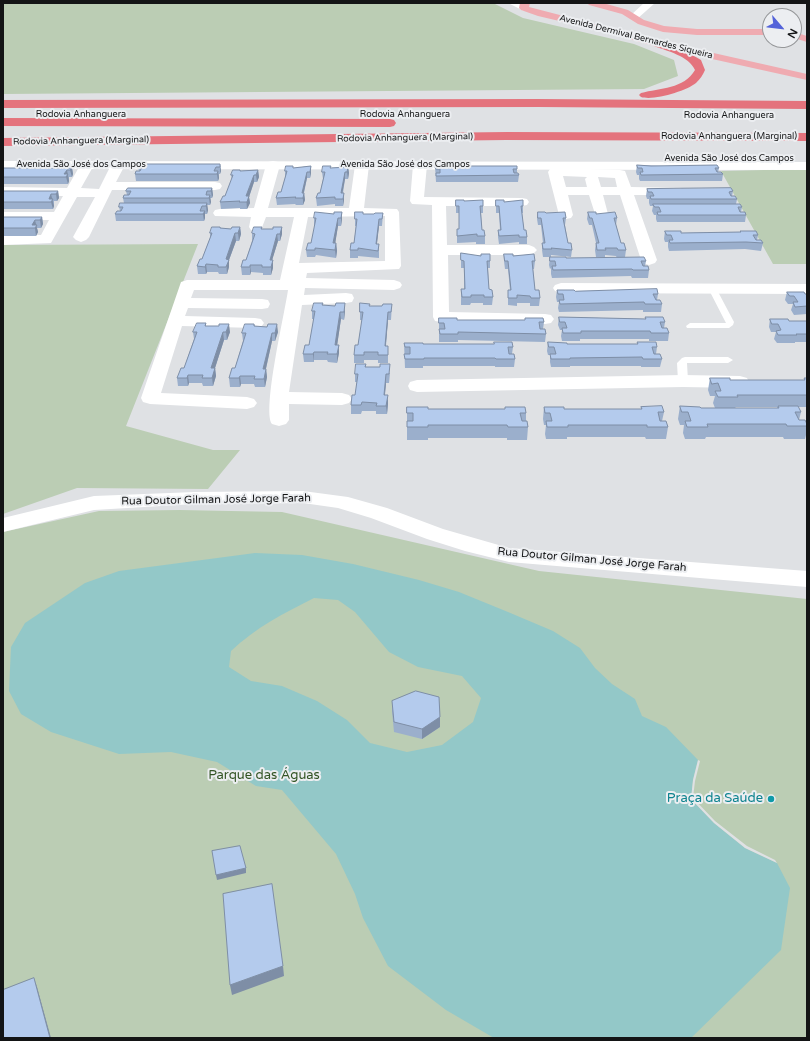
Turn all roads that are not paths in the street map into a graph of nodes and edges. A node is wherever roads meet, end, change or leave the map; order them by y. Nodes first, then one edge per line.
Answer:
1 (512, 3) edge
2 (592, 3) edge
3 (650, 3) edge
4 (524, 5) edge
5 (634, 17) junction
6 (762, 32) edge
7 (658, 44) junction
8 (745, 63) junction
9 (799, 65) dead end
10 (807, 77) edge
11 (3, 104) edge
12 (134, 104) junction
13 (80, 105) junction
14 (807, 105) edge
15 (3, 109) edge
16 (3, 114) edge
17 (454, 115) dead end
18 (605, 115) dead end
19 (807, 116) edge
20 (3, 122) edge
21 (404, 123) dead end
22 (807, 137) edge
23 (3, 142) edge
24 (22, 142) junction
25 (807, 148) edge
26 (3, 158) edge
27 (807, 159) edge
28 (3, 164) edge
29 (274, 164) junction
30 (87, 165) junction
31 (118, 165) junction
32 (362, 165) junction
33 (420, 165) junction
34 (807, 166) edge
35 (589, 169) junction
36 (215, 186) edge
37 (105, 190) junction
38 (3, 191) edge
39 (417, 191) junction
40 (560, 191) junction
41 (626, 191) junction
42 (688, 191) edge
43 (595, 192) junction
44 (70, 193) junction
45 (440, 202) junction
46 (302, 212) junction
47 (356, 212) junction
48 (220, 213) edge
49 (259, 213) junction
50 (601, 214) edge
51 (566, 215) edge
52 (3, 216) edge
53 (59, 216) junction
54 (268, 230) edge
55 (81, 237) dead end
56 (3, 240) edge
57 (439, 250) junction
58 (529, 250) dead end
59 (649, 260) dead end
60 (297, 283) junction
61 (561, 288) edge
62 (712, 288) junction
63 (807, 289) edge
64 (295, 300) junction
65 (182, 303) junction
66 (262, 304) dead end
67 (545, 319) edge
68 (177, 321) junction
69 (255, 323) edge
70 (690, 326) dead end
71 (728, 360) dead end
72 (683, 381) junction
73 (761, 382) edge
74 (417, 386) dead end
75 (279, 398) junction
76 (342, 398) dead end
77 (247, 403) dead end
78 (279, 420) dead end
79 (3, 525) edge
80 (807, 579) edge

1 - 4 street, Avenida Dermival Bernardes Siqueira
2 - 5 main road, Avenida Dermival Bernardes Siqueira
3 - 5 street
4 - 7 main road, Avenida Dermival Bernardes Siqueira
5 - 6 main road, Avenida Dermival Bernardes Siqueira
7 - 8 main road, Avenida Dermival Bernardes Siqueira
7 - 12 highway
8 - 9 main road
8 - 10 main road, Avenida Dermival Bernardes Siqueira
11 - 13 highway
12 - 13 highway
12 - 14 highway
13 - 15 highway
16 - 17 highway, Rodovia Anhanguera
18 - 19 highway, Rodovia Anhanguera
20 - 21 highway, Rodovia Anhanguera
22 - 24 highway, Rodovia Anhanguera (Marginal)
23 - 24 highway, Rodovia Anhanguera (Marginal)
24 - 25 highway
26 - 27 street, Avenida São José dos Campos
28 - 30 street, Avenida São José dos Campos
29 - 31 street, Avenida São José dos Campos
29 - 32 street, Avenida São José dos Campos
29 - 49 street
30 - 31 street, Avenida São José dos Campos
30 - 44 street
31 - 37 street
32 - 33 street, Avenida São José dos Campos
32 - 47 street
33 - 35 street, Avenida São José dos Campos
33 - 39 street
34 - 35 street, Avenida São José dos Campos
35 - 40 street
35 - 41 street
35 - 43 street
36 - 37 street
37 - 44 street
37 - 55 street
38 - 44 street
39 - 45 street
39 - 45 street
40 - 43 street
40 - 51 street
41 - 42 street
41 - 43 street
41 - 59 street
43 - 50 street
44 - 53 street
45 - 57 street
46 - 47 street
46 - 49 street
46 - 65 street
47 - 60 street
48 - 49 street
49 - 54 street
52 - 53 street
53 - 56 street
57 - 58 street
57 - 67 street
60 - 64 street
60 - 64 street
61 - 62 street
62 - 63 street
62 - 70 lane
64 - 75 street
65 - 66 street
65 - 68 street
68 - 69 street
68 - 77 street
71 - 72 lane
72 - 73 street
72 - 74 street
75 - 76 street
75 - 78 street
79 - 80 street, Rua Doutor Gilman José Jorge Farah

